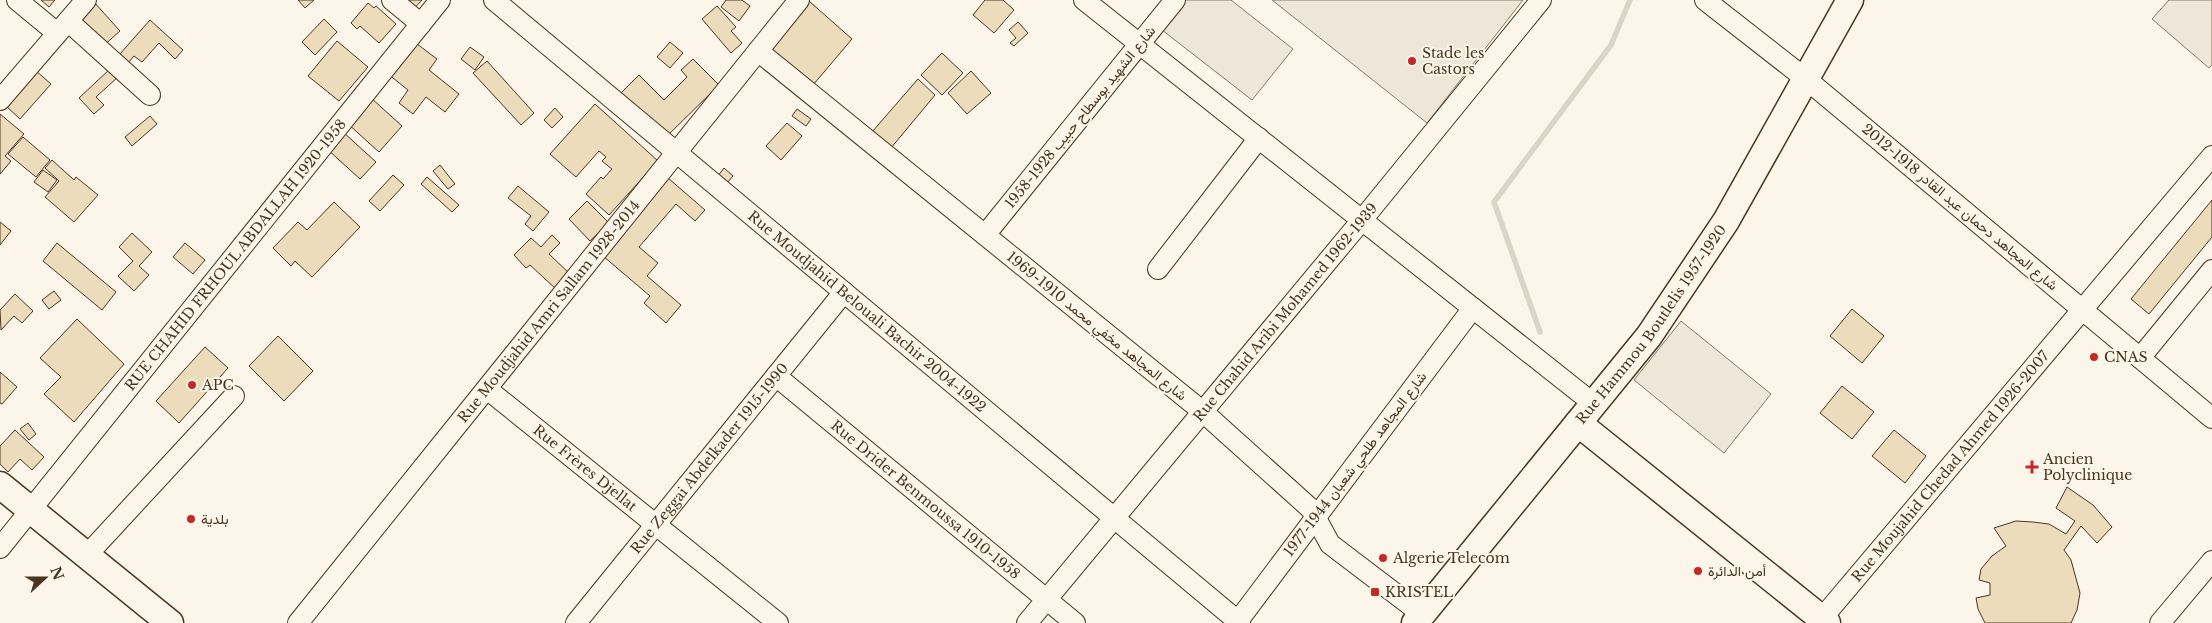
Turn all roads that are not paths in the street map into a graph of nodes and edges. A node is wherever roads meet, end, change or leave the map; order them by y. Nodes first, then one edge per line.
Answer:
1 (16, 0) edge
2 (86, 0) edge
3 (392, 0) edge
4 (440, 0) edge
5 (494, 0) edge
6 (799, 0) edge
7 (1084, 0) edge
8 (1175, 0) edge
9 (1541, 0) edge
10 (1705, 0) edge
11 (1850, 0) edge
12 (421, 24) junction
13 (62, 27) junction
14 (1139, 44) junction
15 (758, 51) junction
16 (1806, 79) junction
17 (150, 95) dead end
18 (0, 100) edge
19 (1258, 138) junction
20 (677, 152) junction
21 (2212, 156) edge
22 (1362, 220) junction
23 (985, 235) junction
24 (1158, 269) dead end
25 (2212, 270) edge
26 (844, 292) junction
27 (1473, 308) junction
28 (2082, 309) junction
29 (2140, 358) junction
30 (776, 376) junction
31 (487, 389) junction
32 (234, 396) dead end
33 (1202, 411) junction
34 (1586, 413) junction
35 (2212, 418) edge
36 (0, 485) edge
37 (31, 510) junction
38 (1114, 517) junction
39 (1316, 517) junction
40 (656, 524) junction
41 (0, 548) edge
42 (87, 555) junction
43 (2209, 570) edge
44 (1046, 599) junction
45 (1418, 618) edge
46 (1239, 622) edge
47 (1822, 622) edge
48 (170, 623) edge
49 (298, 623) edge
50 (576, 623) edge
51 (778, 623) edge
52 (1027, 623) edge
53 (1075, 623) edge
54 (2160, 623) edge

1 - 13 street
2 - 13 street
3 - 12 street
4 - 12 street, RUE CHAHID FRHOUL ABDALLAH 1920-1958
5 - 20 street, Rue Moudjahid Belouali Bachir 2004-1922
6 - 15 street, Rue Moudjahid Amri Sallam 1928-2014
7 - 14 street
8 - 14 street, شارع الشهيد بوسطاح حبيب 1928-1958
9 - 22 street, Rue Chahid Aribi Mohamed 1962-1939
10 - 16 street, شارع المجاهد دحمان عبد القادر 1918-2012
11 - 16 main road, Rue Hammou Boutlelis 1957-1920
12 - 37 street, RUE CHAHID FRHOUL ABDALLAH 1920-1958
13 - 17 street
13 - 18 street
14 - 19 street
14 - 23 street, شارع الشهيد بوسطاح حبيب 1928-1958
15 - 20 street, Rue Moudjahid Amri Sallam 1928-2014
15 - 23 street, شارع المجاهد مخفي محمد 1910-1969
16 - 28 street, شارع المجاهد دحمان عبد القادر 1918-2012
16 - 34 main road, Rue Hammou Boutlelis 1957-1920
19 - 22 street
19 - 24 street
20 - 26 street, Rue Moudjahid Belouali Bachir 2004-1922
20 - 31 street, Rue Moudjahid Amri Sallam 1928-2014
21 - 28 street, Rue Moujahid Chedad Ahmed 1926-2007
22 - 27 street
22 - 33 street, Rue Chahid Aribi Mohamed 1962-1939
23 - 33 street, شارع المجاهد مخفي محمد 1910-1969
25 - 29 street
26 - 30 street, Rue Zeggai Abdelkader 1915-1990
26 - 38 street, Rue Moudjahid Belouali Bachir 2004-1922
27 - 34 street
27 - 39 street, شارع المجاهد طلحي شعبان 1944-1977
28 - 29 street, شارع المجاهد دحمان عبد القادر 1918-2012
28 - 47 street, Rue Moujahid Chedad Ahmed 1926-2007
29 - 35 street, شارع المجاهد دحمان عبد القادر 1918-2012
30 - 40 street, Rue Zeggai Abdelkader 1915-1990
30 - 44 street, Rue Drider Benmoussa 1910-1958
31 - 40 street, Rue Frères Djellat
31 - 49 street, Rue Moudjahid Amri Sallam 1928-2014
32 - 42 street
33 - 38 street, Rue Chahid Aribi Mohamed 1962-1939
33 - 39 street, شارع المجاهد مخفي محمد 1910-1969
34 - 45 main road, Rue Hammou Boutlelis 1957-1920
34 - 47 main road
36 - 37 main road
37 - 41 street, RUE CHAHID FRHOUL ABDALLAH 1920-1958
37 - 42 main road
38 - 44 street, Rue Chahid Aribi Mohamed 1962-1939
38 - 46 street, Rue Moudjahid Belouali Bachir 2004-1922
39 - 45 street, شارع المجاهد مخفي محمد 1910-1969
39 - 46 street, شارع المجاهد طلحي شعبان 1944-1977
40 - 50 street, Rue Zeggai Abdelkader 1915-1990
40 - 51 street, Rue Frères Djellat
42 - 48 main road
43 - 54 street
44 - 52 street, Rue Chahid Aribi Mohamed 1962-1939
44 - 53 street, Rue Drider Benmoussa 1910-1958

